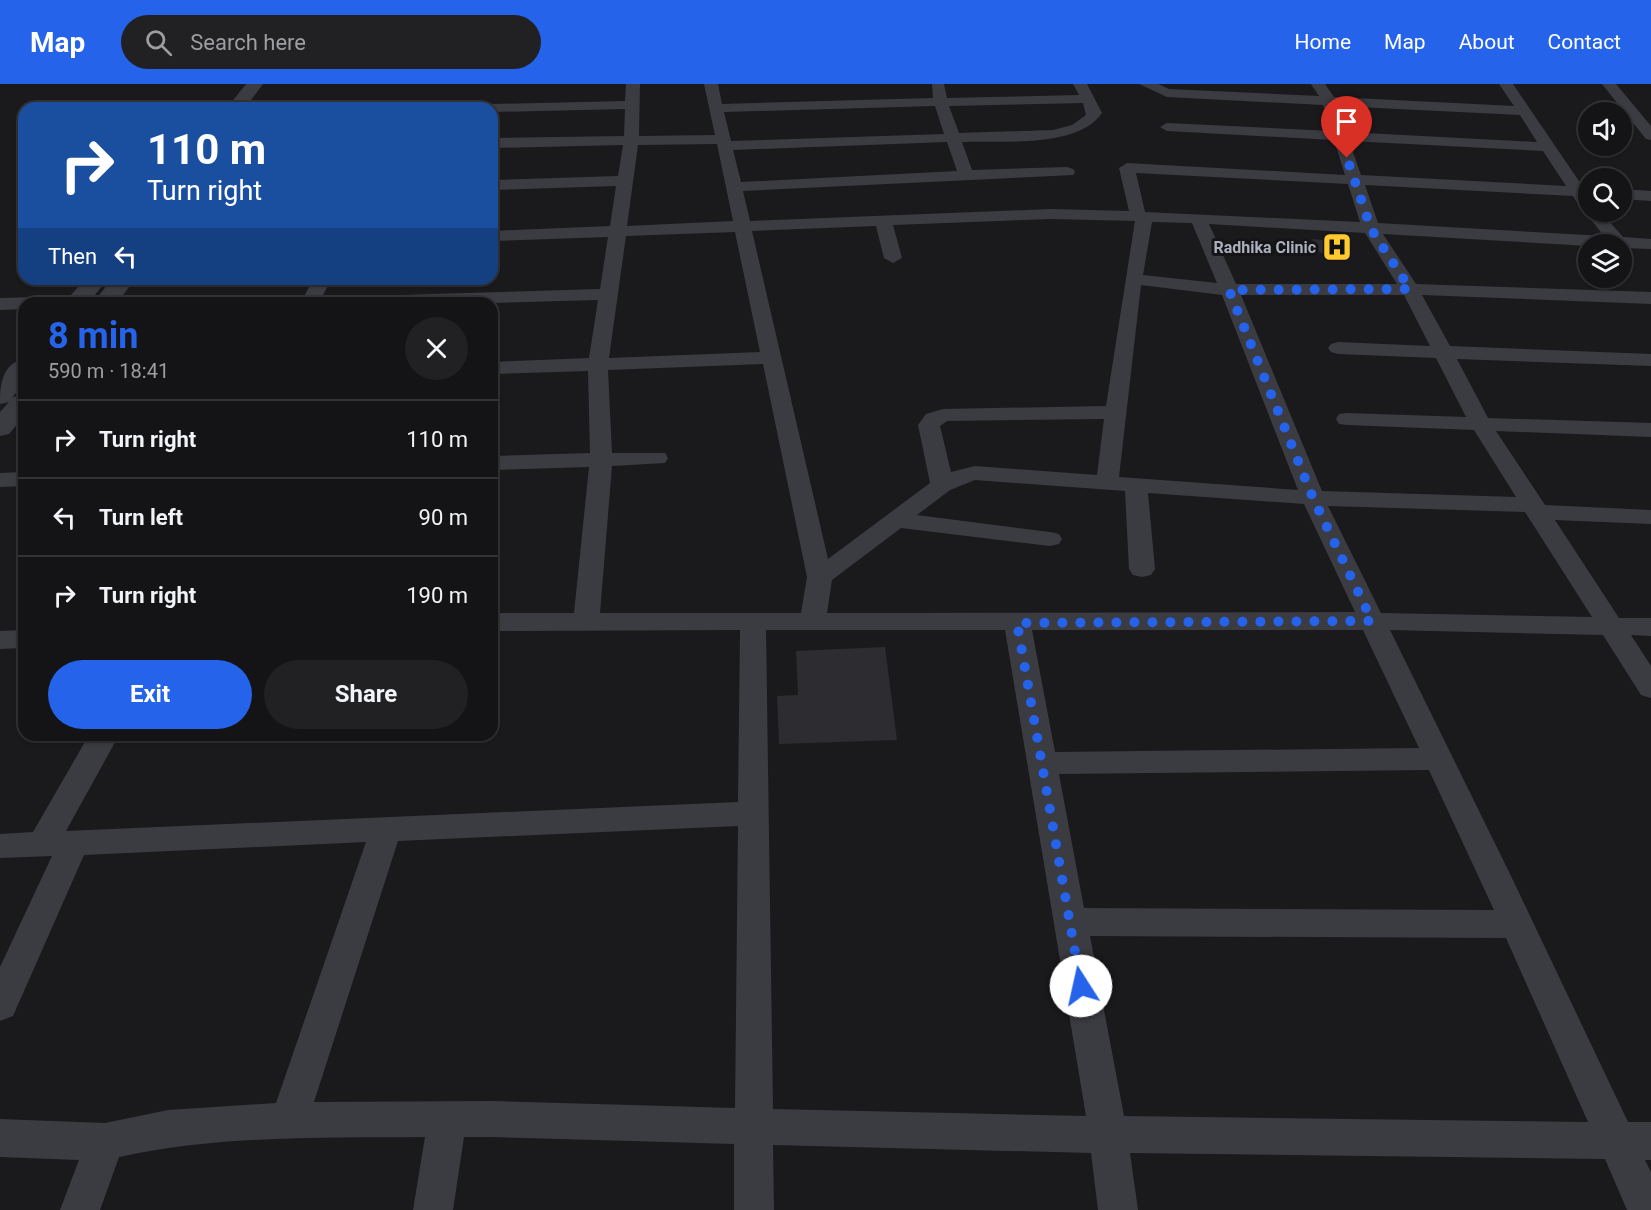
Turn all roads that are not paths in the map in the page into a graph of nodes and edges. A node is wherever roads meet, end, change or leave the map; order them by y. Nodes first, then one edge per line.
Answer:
1 (255, 84) edge
2 (633, 84) edge
3 (711, 84) edge
4 (938, 84) edge
5 (1080, 84) edge
6 (1146, 84) edge
7 (1318, 84) edge
8 (1506, 84) edge
9 (1609, 84) edge
10 (1088, 99) junction
11 (1328, 99) junction
12 (241, 102) edge
13 (941, 102) junction
14 (1624, 102) edge
15 (632, 105) junction
16 (498, 108) edge
17 (716, 108) junction
18 (1524, 111) junction
19 (1632, 111) edge
20 (1632, 112) edge
21 (1651, 112) edge
22 (1167, 128) dead end
23 (1342, 136) junction
24 (1651, 136) edge
25 (953, 137) junction
26 (631, 141) junction
27 (724, 142) junction
28 (498, 143) edge
29 (1547, 147) junction
30 (1068, 172) dead end
31 (966, 175) junction
32 (1353, 178) junction
33 (623, 181) junction
34 (498, 185) edge
35 (1578, 186) edge
36 (734, 187) junction
37 (1578, 192) edge
38 (1632, 195) edge
39 (1651, 196) edge
40 (1141, 217) junction
41 (1198, 218) junction
42 (883, 220) junction
43 (1601, 222) edge
44 (743, 226) junction
45 (1371, 229) junction
46 (619, 231) junction
47 (1611, 234) edge
48 (498, 236) edge
49 (1578, 240) edge
50 (1632, 243) edge
51 (1651, 244) edge
52 (893, 258) dead end
53 (1133, 279) junction
54 (92, 285) edge
55 (119, 285) edge
56 (1410, 289) junction
57 (1229, 290) junction
58 (608, 294) junction
59 (82, 297) edge
60 (110, 297) edge
61 (498, 298) edge
62 (1651, 298) edge
63 (18, 303) edge
64 (0, 304) edge
65 (1338, 348) dead end
66 (1443, 354) junction
67 (772, 358) junction
68 (1651, 360) edge
69 (598, 366) junction
70 (498, 368) edge
71 (18, 374) edge
72 (0, 396) edge
73 (18, 407) edge
74 (1116, 412) junction
75 (1347, 419) dead end
76 (1481, 424) junction
77 (0, 428) edge
78 (1651, 430) edge
79 (657, 458) dead end
80 (601, 459) junction
81 (498, 463) edge
82 (18, 479) edge
83 (0, 480) edge
84 (1107, 483) junction
85 (942, 485) junction
86 (1136, 485) junction
87 (1313, 498) junction
88 (1534, 509) junction
89 (1651, 517) edge
90 (896, 520) junction
91 (1050, 539) dead end
92 (1142, 569) dead end
93 (820, 577) junction
94 (1372, 621) junction
95 (498, 622) edge
96 (586, 622) junction
97 (753, 622) junction
98 (812, 622) junction
99 (1017, 623) junction
100 (1609, 626) junction
101 (1651, 627) edge
102 (18, 639) edge
103 (0, 640) edge
104 (1651, 688) edge
105 (101, 741) edge
106 (1439, 759) junction
107 (1042, 763) junction
108 (754, 813) junction
109 (386, 829) junction
110 (59, 842) junction
111 (0, 846) edge
112 (1070, 922) junction
113 (1517, 924) junction
114 (0, 1005) edge
115 (447, 1119) junction
116 (290, 1120) junction
117 (756, 1127) junction
118 (1108, 1135) junction
119 (0, 1138) edge
120 (105, 1142) junction
121 (1634, 1142) edge
122 (80, 1210) edge
123 (433, 1210) edge
124 (754, 1210) edge
125 (1118, 1210) edge
126 (1648, 1210) edge

1 - 12 street
2 - 15 street
3 - 17 street
4 - 13 street
5 - 10 street
6 - 11 street
7 - 11 street
8 - 18 street
9 - 14 street
10 - 13 street
10 - 25 street
11 - 18 street
11 - 23 street
13 - 17 street
13 - 25 street
15 - 16 street
15 - 26 street
17 - 27 street
18 - 29 street
19 - 21 street
20 - 24 street
22 - 23 street
23 - 29 street
23 - 32 street
25 - 27 street
25 - 31 street
26 - 27 street
26 - 28 street
26 - 33 street
27 - 36 street
29 - 35 street
30 - 31 street
31 - 36 street
32 - 37 street
32 - 40 street
32 - 45 street
33 - 34 street
33 - 46 street
36 - 44 street
38 - 39 street
40 - 41 street
40 - 42 street
40 - 53 street
41 - 45 street
41 - 57 street
42 - 44 street
42 - 52 street
43 - 47 street
44 - 46 street
44 - 67 street
45 - 49 street
45 - 56 street
46 - 48 street
46 - 58 street
50 - 51 street
53 - 57 street
53 - 74 street
54 - 59 street
55 - 60 street
56 - 57 street
56 - 62 street
56 - 66 street
57 - 87 street
58 - 61 street
58 - 69 street
63 - 64 street
65 - 66 street
66 - 68 street
66 - 76 street
67 - 69 street
67 - 93 street
69 - 70 street
69 - 80 street
71 - 72 street
73 - 77 street
74 - 84 street
74 - 85 street
75 - 76 street
76 - 78 street
76 - 88 street
79 - 80 street
80 - 81 street
80 - 96 street
82 - 83 street
84 - 85 street
84 - 86 street
85 - 90 street
86 - 87 street
86 - 92 street
87 - 88 street
87 - 94 street
88 - 89 street
88 - 100 street
90 - 91 street
90 - 93 street
93 - 98 street
94 - 99 street
94 - 100 street
94 - 106 street
95 - 96 street
96 - 97 street
97 - 98 street
97 - 108 street
98 - 99 street
99 - 107 street
100 - 101 street
100 - 104 street
102 - 103 street
105 - 110 street
106 - 107 street
106 - 113 street
107 - 112 street
108 - 109 street
108 - 117 street
109 - 110 street
109 - 116 street
110 - 111 street
110 - 114 street
112 - 113 street
112 - 118 street
113 - 121 street
115 - 116 street
115 - 117 street
115 - 123 street
116 - 120 street
117 - 118 street
117 - 124 street
118 - 121 street
118 - 125 street
119 - 120 street
120 - 122 street
121 - 126 street

